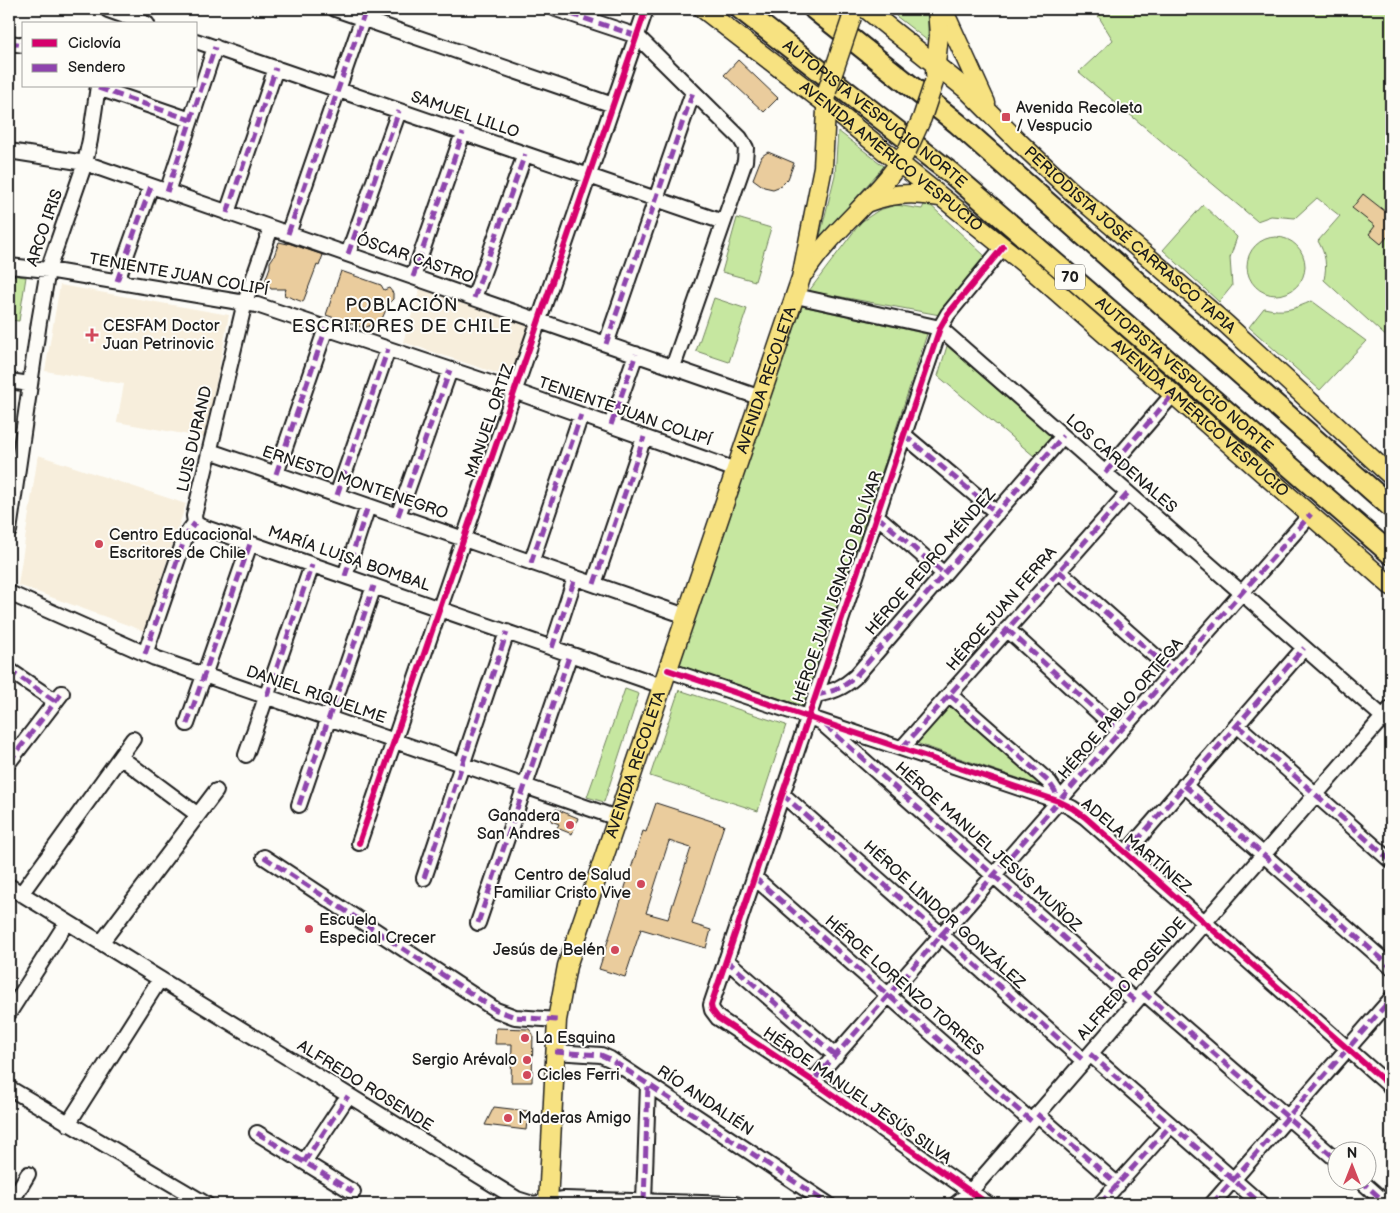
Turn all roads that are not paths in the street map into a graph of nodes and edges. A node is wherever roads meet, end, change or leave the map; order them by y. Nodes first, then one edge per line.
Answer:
1 (335, 9) edge
2 (556, 9) edge
3 (646, 9) edge
4 (703, 9) edge
5 (741, 9) edge
6 (814, 9) edge
7 (938, 9) edge
8 (943, 9) edge
9 (858, 11) edge
10 (108, 14) edge
11 (364, 14) edge
12 (139, 22) edge
13 (636, 36) junction
14 (198, 42) edge
15 (9, 43) edge
16 (22, 45) edge
17 (216, 47) junction
18 (936, 64) junction
19 (276, 68) junction
20 (98, 88) edge
21 (101, 88) edge
22 (338, 90) junction
23 (693, 92) junction
24 (826, 98) junction
25 (613, 105) junction
26 (399, 111) junction
27 (991, 113) junction
28 (191, 120) junction
29 (463, 133) junction
30 (9, 151) edge
31 (525, 154) junction
32 (903, 157) junction
33 (85, 164) junction
34 (588, 176) junction
35 (151, 186) junction
36 (167, 192) junction
37 (939, 197) junction
38 (656, 199) junction
39 (861, 206) junction
40 (227, 213) junction
41 (723, 222) junction
42 (271, 228) junction
43 (288, 234) junction
44 (1003, 247) junction
45 (348, 254) junction
46 (9, 266) edge
47 (48, 270) junction
48 (414, 277) junction
49 (802, 278) junction
50 (117, 282) junction
51 (796, 296) junction
52 (474, 298) junction
53 (245, 302) junction
54 (539, 320) junction
55 (326, 328) junction
56 (940, 328) junction
57 (606, 344) junction
58 (388, 349) junction
59 (636, 354) junction
60 (673, 367) junction
61 (450, 370) junction
62 (9, 381) edge
63 (30, 384) junction
64 (514, 392) junction
65 (1174, 393) junction
66 (761, 398) junction
67 (581, 415) junction
68 (610, 425) junction
69 (904, 435) junction
70 (1063, 436) junction
71 (644, 437) junction
72 (210, 451) junction
73 (736, 470) junction
74 (1105, 473) junction
75 (276, 474) junction
76 (1391, 476) edge
77 (1128, 493) junction
78 (338, 495) junction
79 (11, 496) edge
80 (368, 506) junction
81 (1391, 507) edge
82 (997, 513) junction
83 (1311, 514) junction
84 (398, 516) junction
85 (877, 516) junction
86 (195, 522) junction
87 (9, 531) edge
88 (464, 539) junction
89 (250, 544) junction
90 (1391, 554) edge
91 (531, 562) junction
92 (312, 565) junction
93 (1059, 570) junction
94 (944, 574) junction
95 (345, 576) junction
96 (575, 578) junction
97 (594, 584) junction
98 (374, 586) junction
99 (1391, 586) edge
100 (9, 593) edge
101 (1241, 593) junction
102 (440, 609) junction
103 (686, 616) junction
104 (1007, 629) junction
105 (508, 632) junction
106 (552, 648) junction
107 (1304, 648) junction
108 (145, 654) junction
109 (570, 654) junction
110 (9, 670) edge
111 (1172, 672) junction
112 (204, 674) junction
113 (665, 678) junction
114 (816, 695) junction
115 (950, 695) junction
116 (267, 696) junction
117 (1389, 716) edge
118 (329, 718) junction
119 (814, 718) junction
120 (187, 724) dead end
121 (1237, 725) junction
122 (1120, 732) junction
123 (133, 739) dead end
124 (394, 740) junction
125 (902, 748) junction
126 (246, 755) dead end
127 (120, 757) junction
128 (9, 762) edge
129 (463, 764) junction
130 (525, 786) junction
131 (1184, 786) junction
132 (216, 791) dead end
133 (782, 794) junction
134 (1316, 794) junction
135 (1058, 802) junction
136 (299, 805) dead end
137 (198, 815) junction
138 (617, 818) junction
139 (359, 843) dead end
140 (1126, 853) junction
141 (1263, 855) junction
142 (264, 857) dead end
143 (1391, 860) edge
144 (994, 876) junction
145 (754, 877) junction
146 (424, 878) dead end
147 (15, 890) edge
148 (67, 922) junction
149 (1204, 922) junction
150 (478, 923) dead end
151 (941, 935) junction
152 (101, 943) junction
153 (726, 960) junction
154 (1391, 967) edge
155 (160, 979) junction
156 (888, 995) junction
157 (1139, 996) junction
158 (1391, 999) edge
159 (712, 1010) joint
160 (9, 1013) edge
161 (557, 1020) junction
162 (1348, 1049) junction
163 (555, 1052) junction
164 (836, 1056) junction
165 (1087, 1057) junction
166 (813, 1081) junction
167 (648, 1084) junction
168 (1391, 1086) edge
169 (9, 1088) edge
170 (348, 1096) junction
171 (1034, 1118) junction
172 (1288, 1118) junction
173 (68, 1124) junction
174 (1170, 1125) junction
175 (257, 1133) dead end
176 (1328, 1152) edge
177 (304, 1162) junction
178 (28, 1174) dead end
179 (1234, 1180) junction
180 (1118, 1184) junction
181 (1371, 1190) edge
182 (353, 1192) dead end
183 (970, 1192) junction
184 (548, 1202) edge
185 (636, 1202) edge
186 (9, 1204) edge
187 (206, 1204) edge
188 (736, 1204) edge
189 (828, 1204) edge
190 (956, 1204) edge
191 (988, 1204) edge
192 (1100, 1204) edge
193 (1212, 1204) edge
194 (1261, 1204) edge
195 (1387, 1204) edge

1 - 11 street
2 - 13 street
3 - 13 street, MANUEL ORTIZ
4 - 24 main road, AVENIDA AMÉRICO VESPUCIO
5 - 90 highway, AUTOPISTA VESPUCIO NORTE / 70
6 - 81 highway, 70
7 - 18 main road, AVENIDA RECOLETA
8 - 27 main road
9 - 18 main road, PERIODISTA JOSÉ CARRASCO TAPIA
9 - 24 main road, AVENIDA RECOLETA, bridge
10 - 12 street
11 - 22 street
11 - 25 street
13 - 23 street
13 - 25 street, MANUEL ORTIZ
14 - 17 street, SAMUEL LILLO
15 - 16 street
17 - 19 street, SAMUEL LILLO
17 - 28 street
18 - 27 main road, PERIODISTA JOSÉ CARRASCO TAPIA
18 - 32 main road, AVENIDA RECOLETA, bridge
19 - 22 street, SAMUEL LILLO
19 - 40 street
20 - 33 street, ARCO IRIS
21 - 28 street
22 - 26 street, SAMUEL LILLO
22 - 43 street
23 - 38 street
23 - 41 street
24 - 32 main road, AVENIDA AMÉRICO VESPUCIO
24 - 49 main road, AVENIDA RECOLETA
25 - 34 street, MANUEL ORTIZ
26 - 29 street, SAMUEL LILLO
26 - 45 street
27 - 76 main road, PERIODISTA JOSÉ CARRASCO TAPIA
28 - 36 street
29 - 31 street, SAMUEL LILLO
29 - 48 street
30 - 33 street, ÓSCAR CASTRO
31 - 34 street, SAMUEL LILLO
31 - 52 street
32 - 37 main road, AVENIDA AMÉRICO VESPUCIO
32 - 39 main road, AVENIDA RECOLETA
33 - 35 street, ÓSCAR CASTRO
33 - 47 street, ARCO IRIS
34 - 38 street, SAMUEL LILLO
34 - 54 street, MANUEL ORTIZ
35 - 36 street, ÓSCAR CASTRO
35 - 50 street
36 - 40 street, ÓSCAR CASTRO
37 - 39 main road
37 - 44 main road, AVENIDA AMÉRICO VESPUCIO
38 - 41 street, SAMUEL LILLO
38 - 57 street
39 - 49 main road, AVENIDA RECOLETA
40 - 42 street, ÓSCAR CASTRO
41 - 60 street
42 - 43 street, ÓSCAR CASTRO
42 - 53 street, LUIS DURAND
43 - 45 street, ÓSCAR CASTRO
44 - 56 street, HÉROE JUAN IGNACIO BOLÍVAR
44 - 65 main road, AVENIDA AMÉRICO VESPUCIO
45 - 48 street, ÓSCAR CASTRO
46 - 47 street, TENIENTE JUAN COLIPÍ
47 - 50 street, TENIENTE JUAN COLIPÍ
47 - 63 street, ARCO IRIS
48 - 52 street, ÓSCAR CASTRO
49 - 51 main road, AVENIDA RECOLETA
50 - 53 street, TENIENTE JUAN COLIPÍ
51 - 56 street, LOS CARDENALES
51 - 66 main road, AVENIDA RECOLETA
52 - 54 street, ÓSCAR CASTRO
53 - 55 street, TENIENTE JUAN COLIPÍ
53 - 72 street, LUIS DURAND
54 - 57 street, ÓSCAR CASTRO
54 - 64 street, MANUEL ORTIZ
55 - 58 street, TENIENTE JUAN COLIPÍ
55 - 75 street
56 - 69 street, HÉROE JUAN IGNACIO BOLÍVAR
56 - 70 street, LOS CARDENALES
57 - 59 street, ÓSCAR CASTRO
58 - 61 street, TENIENTE JUAN COLIPÍ
58 - 78 street
59 - 60 street, ÓSCAR CASTRO
59 - 68 street
60 - 66 street, ÓSCAR CASTRO
61 - 64 street, TENIENTE JUAN COLIPÍ
61 - 84 street
62 - 63 street
63 - 79 street, ARCO IRIS
64 - 67 street, TENIENTE JUAN COLIPÍ
64 - 88 street, MANUEL ORTIZ
65 - 74 street
65 - 83 main road, AVENIDA AMÉRICO VESPUCIO
66 - 73 main road, AVENIDA RECOLETA
67 - 68 street, TENIENTE JUAN COLIPÍ
67 - 91 street
68 - 71 street, TENIENTE JUAN COLIPÍ
69 - 82 street
69 - 85 street, HÉROE JUAN IGNACIO BOLÍVAR
70 - 74 street, LOS CARDENALES
70 - 82 street, HÉROE PEDRO MÉNDEZ
71 - 73 street, TENIENTE JUAN COLIPÍ
71 - 97 street
72 - 75 street, ERNESTO MONTENEGRO
72 - 86 street, LUIS DURAND
73 - 103 main road, AVENIDA RECOLETA
74 - 77 street, LOS CARDENALES
75 - 78 street, ERNESTO MONTENEGRO
77 - 93 street, HÉROE JUAN FERRA
77 - 101 street, LOS CARDENALES
78 - 80 street, ERNESTO MONTENEGRO
79 - 87 street, ARCO IRIS
80 - 84 street, ERNESTO MONTENEGRO
80 - 95 street
82 - 94 street, HÉROE PEDRO MÉNDEZ
83 - 99 main road, AVENIDA AMÉRICO VESPUCIO
83 - 101 street, HÉROE PABLO ORTEGA
84 - 88 street, ERNESTO MONTENEGRO
85 - 94 street
85 - 114 street, HÉROE JUAN IGNACIO BOLÍVAR
86 - 89 street, MARÍA LUISA BOMBAL
86 - 108 street, LUIS DURAND
88 - 91 street, ERNESTO MONTENEGRO
88 - 102 street, MANUEL ORTIZ
89 - 92 street, MARÍA LUISA BOMBAL
89 - 112 street
91 - 96 street, ERNESTO MONTENEGRO
92 - 95 street, MARÍA LUISA BOMBAL
92 - 116 street
93 - 104 street, HÉROE JUAN FERRA
93 - 111 street
94 - 114 street, HÉROE PEDRO MÉNDEZ
95 - 98 street, MARÍA LUISA BOMBAL
96 - 97 street, ERNESTO MONTENEGRO
96 - 106 street
97 - 103 street, ERNESTO MONTENEGRO
98 - 102 street, MARÍA LUISA BOMBAL
98 - 118 street
100 - 108 street, DANIEL RIQUELME
101 - 107 street, LOS CARDENALES
101 - 111 street, HÉROE PABLO ORTEGA
102 - 105 street, MARÍA LUISA BOMBAL
102 - 124 street, MANUEL ORTIZ
103 - 113 main road, AVENIDA RECOLETA
104 - 115 street, HÉROE JUAN FERRA
104 - 122 street
105 - 106 street, MARÍA LUISA BOMBAL
105 - 129 street
106 - 109 street, MARÍA LUISA BOMBAL
107 - 117 street, LOS CARDENALES
107 - 121 street
108 - 112 street, DANIEL RIQUELME
109 - 113 street, MARÍA LUISA BOMBAL
109 - 130 street
110 - 128 street
111 - 122 street, HÉROE PABLO ORTEGA
112 - 116 street, DANIEL RIQUELME
112 - 120 street
113 - 119 street, ADELA MARTÍNEZ
113 - 138 main road, AVENIDA RECOLETA
114 - 119 street, HÉROE JUAN IGNACIO BOLÍVAR
115 - 125 street, HÉROE JUAN FERRA
115 - 135 street
116 - 118 street, DANIEL RIQUELME
116 - 126 street
117 - 134 street, ALFREDO ROSENDE
118 - 124 street, DANIEL RIQUELME
118 - 136 street
119 - 125 street, ADELA MARTÍNEZ
119 - 133 street, HÉROE JUAN IGNACIO BOLÍVAR
119 - 144 street, HÉROE MANUEL JESÚS MUÑOZ
121 - 131 street
121 - 134 street
122 - 135 street, HÉROE PABLO ORTEGA
123 - 127 street
124 - 129 street, DANIEL RIQUELME
124 - 139 street, MANUEL ORTIZ
125 - 135 street, ADELA MARTÍNEZ
127 - 137 street
127 - 147 street
129 - 130 street, DANIEL RIQUELME
129 - 146 street
130 - 138 street, DANIEL RIQUELME
130 - 150 street
131 - 140 street
131 - 141 street
132 - 137 street
133 - 145 street, HÉROE JUAN IGNACIO BOLÍVAR
133 - 151 street, HÉROE LINDOR GONZÁLEZ
134 - 141 street, ALFREDO ROSENDE
134 - 143 street
135 - 140 street, ADELA MARTÍNEZ
135 - 144 street, HÉROE PABLO ORTEGA
137 - 152 street
138 - 161 main road, AVENIDA RECOLETA
140 - 149 street, ADELA MARTÍNEZ
141 - 149 street, ALFREDO ROSENDE
141 - 154 street
142 - 161 street
144 - 151 street, HÉROE PABLO ORTEGA
144 - 157 street, HÉROE MANUEL JESÚS MUÑOZ
145 - 153 street, HÉROE JUAN IGNACIO BOLÍVAR
145 - 156 street, HÉROE LORENZO TORRES
147 - 148 street, ALFREDO ROSENDE
148 - 152 street, ALFREDO ROSENDE
148 - 160 street
149 - 157 street, ALFREDO ROSENDE
149 - 162 street, ADELA MARTÍNEZ
151 - 156 street, HÉROE PABLO ORTEGA
151 - 165 street, HÉROE LINDOR GONZÁLEZ
152 - 155 street, ALFREDO ROSENDE
153 - 159 street, HÉROE JUAN IGNACIO BOLÍVAR
153 - 164 street
155 - 170 street, ALFREDO ROSENDE
155 - 173 street
156 - 164 street, HÉROE PABLO ORTEGA
156 - 171 street, HÉROE LORENZO TORRES
157 - 165 street, ALFREDO ROSENDE
157 - 172 street, HÉROE MANUEL JESÚS MUÑOZ
158 - 162 street
159 - 166 street, HÉROE MANUEL JESÚS SILVA
161 - 163 main road, AVENIDA RECOLETA
162 - 168 street, ADELA MARTÍNEZ
162 - 172 street
163 - 167 street, RÍO ANDALIÉN
163 - 184 main road, AVENIDA RECOLETA
164 - 166 street, HÉROE PABLO ORTEGA
165 - 171 street, ALFREDO ROSENDE
165 - 174 street, HÉROE LINDOR GONZÁLEZ
166 - 183 street, HÉROE MANUEL JESÚS SILVA
167 - 185 street
167 - 189 street, RÍO ANDALIÉN
169 - 173 street
170 - 177 street
170 - 184 street, ALFREDO ROSENDE
171 - 180 street, HÉROE LORENZO TORRES
171 - 183 street, ALFREDO ROSENDE
172 - 176 street, HÉROE MANUEL JESÚS MUÑOZ
172 - 179 street
173 - 187 street
174 - 179 street, HÉROE LINDOR GONZÁLEZ
174 - 180 street
175 - 177 street
177 - 182 street
178 - 186 street
179 - 193 street
179 - 194 street, HÉROE LINDOR GONZÁLEZ
180 - 192 street
181 - 195 street
183 - 190 street, ALFREDO ROSENDE
183 - 191 street, HÉROE MANUEL JESÚS SILVA
184 - 185 street, ALFREDO ROSENDE
185 - 188 street, ALFREDO ROSENDE

